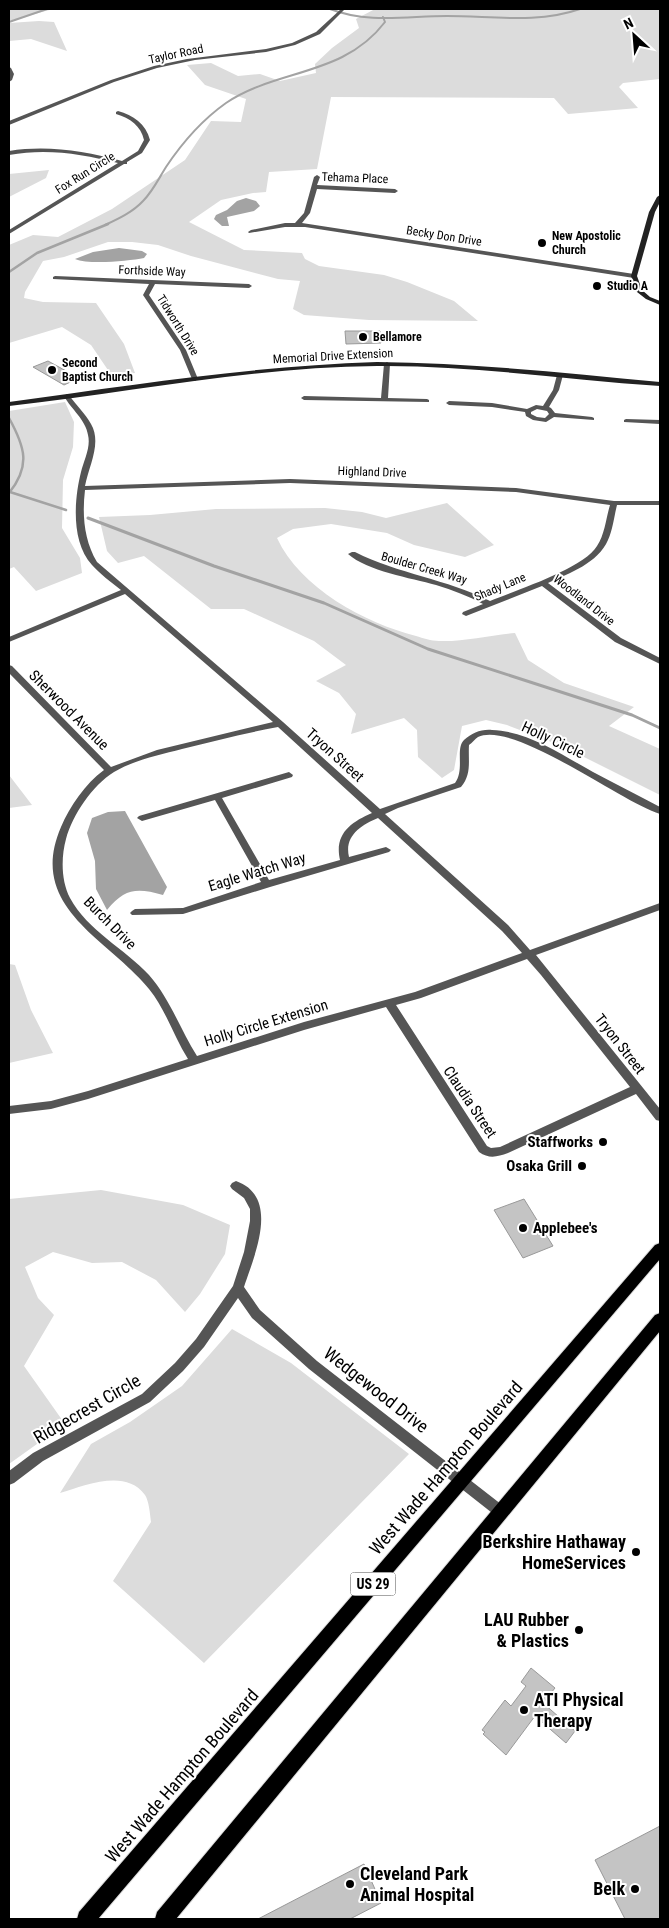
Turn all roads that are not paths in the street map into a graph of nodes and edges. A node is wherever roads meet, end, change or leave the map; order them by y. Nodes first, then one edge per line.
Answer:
1 (340, 11) edge
2 (9, 68) edge
3 (9, 80) edge
4 (118, 113) dead end
5 (9, 123) edge
6 (9, 153) edge
7 (125, 163) junction
8 (317, 177) dead end
9 (314, 187) junction
10 (395, 190) dead end
11 (660, 197) edge
12 (297, 225) junction
13 (9, 232) edge
14 (252, 232) dead end
15 (634, 276) junction
16 (55, 278) dead end
17 (152, 283) junction
18 (249, 286) dead end
19 (660, 303) edge
20 (387, 364) junction
21 (560, 375) junction
22 (195, 379) junction
23 (660, 384) edge
24 (67, 396) junction
25 (304, 398) dead end
26 (384, 400) junction
27 (427, 402) dead end
28 (449, 403) dead end
29 (9, 404) edge
30 (545, 408) junction
31 (528, 411) junction
32 (553, 415) junction
33 (592, 419) dead end
34 (626, 421) dead end
35 (660, 422) edge
36 (82, 488) junction
37 (614, 502) junction
38 (651, 503) junction
39 (660, 503) edge
40 (660, 510) edge
41 (352, 554) dead end
42 (542, 582) junction
43 (126, 591) junction
44 (488, 603) junction
45 (466, 614) dead end
46 (9, 640) edge
47 (660, 661) edge
48 (9, 668) edge
49 (280, 724) junction
50 (110, 771) junction
51 (289, 775) dead end
52 (217, 796) junction
53 (660, 811) edge
54 (379, 812) junction
55 (142, 818) dead end
56 (386, 850) dead end
57 (346, 860) junction
58 (267, 884) junction
59 (660, 906) edge
60 (135, 913) dead end
61 (529, 954) junction
62 (389, 1003) junction
63 (196, 1061) junction
64 (638, 1088) junction
65 (9, 1110) edge
66 (660, 1116) edge
67 (236, 1186) dead end
68 (660, 1249) edge
69 (238, 1288) junction
70 (660, 1320) edge
71 (9, 1479) edge
72 (461, 1481) junction
73 (501, 1512) junction
74 (86, 1919) edge
75 (164, 1919) edge

1 - 5 street, Taylor Road
2 - 3 street
4 - 7 street
6 - 7 street, Fox Run Circle
7 - 13 street, Fox Run Circle
8 - 9 street
9 - 10 street, Tehama Place
9 - 12 street
11 - 15 street
12 - 14 street, Becky Don Drive
12 - 15 street, Becky Don Drive
15 - 19 street
16 - 17 street, Forthside Way
17 - 18 street, Forthside Way
17 - 22 street, Tidworth Drive
20 - 21 street, Memorial Drive Extension
20 - 22 street, Memorial Drive Extension
20 - 26 street
21 - 23 street, Memorial Drive Extension
21 - 30 street
22 - 24 street, Memorial Drive Extension
24 - 29 street, Memorial Drive Extension
24 - 36 street, Tryon Street
25 - 26 street
26 - 27 street
28 - 31 street
30 - 31 street
30 - 32 street
31 - 32 street
32 - 33 street
34 - 35 street
36 - 37 street, Highland Drive
36 - 43 street, Tryon Street
37 - 38 street, Highland Drive
37 - 42 street, Woodland Drive
38 - 39 street, Highland Drive
38 - 40 street
41 - 44 street, Boulder Creek Way
42 - 44 street, Shady Lane
42 - 47 street, Woodland Drive
43 - 46 street
43 - 49 street, Tryon Street
44 - 45 street, Shady Lane
48 - 50 street, Sherwood Avenue
49 - 50 street, Burch Drive
49 - 54 street, Tryon Street
50 - 63 street, Burch Drive
51 - 52 street
52 - 55 street
52 - 58 street
53 - 54 street, Holly Circle
54 - 57 street
54 - 61 street, Tryon Street
56 - 57 street, Eagle Watch Way
57 - 58 street, Eagle Watch Way
58 - 60 street, Eagle Watch Way
59 - 61 street
61 - 62 street, Holly Circle Extension
61 - 64 street, Tryon Street
62 - 63 street, Holly Circle Extension
62 - 64 street, Claudia Street
63 - 65 street, Holly Circle Extension
64 - 66 street, Tryon Street
67 - 69 street, Ridgecrest Circle
68 - 72 main road, West Wade Hampton Boulevard / US 29
69 - 71 street, Ridgecrest Circle
69 - 72 street, Wedgewood Drive
70 - 73 main road
72 - 73 street, Wedgewood Drive
72 - 74 main road, West Wade Hampton Boulevard / US 29
73 - 75 main road

